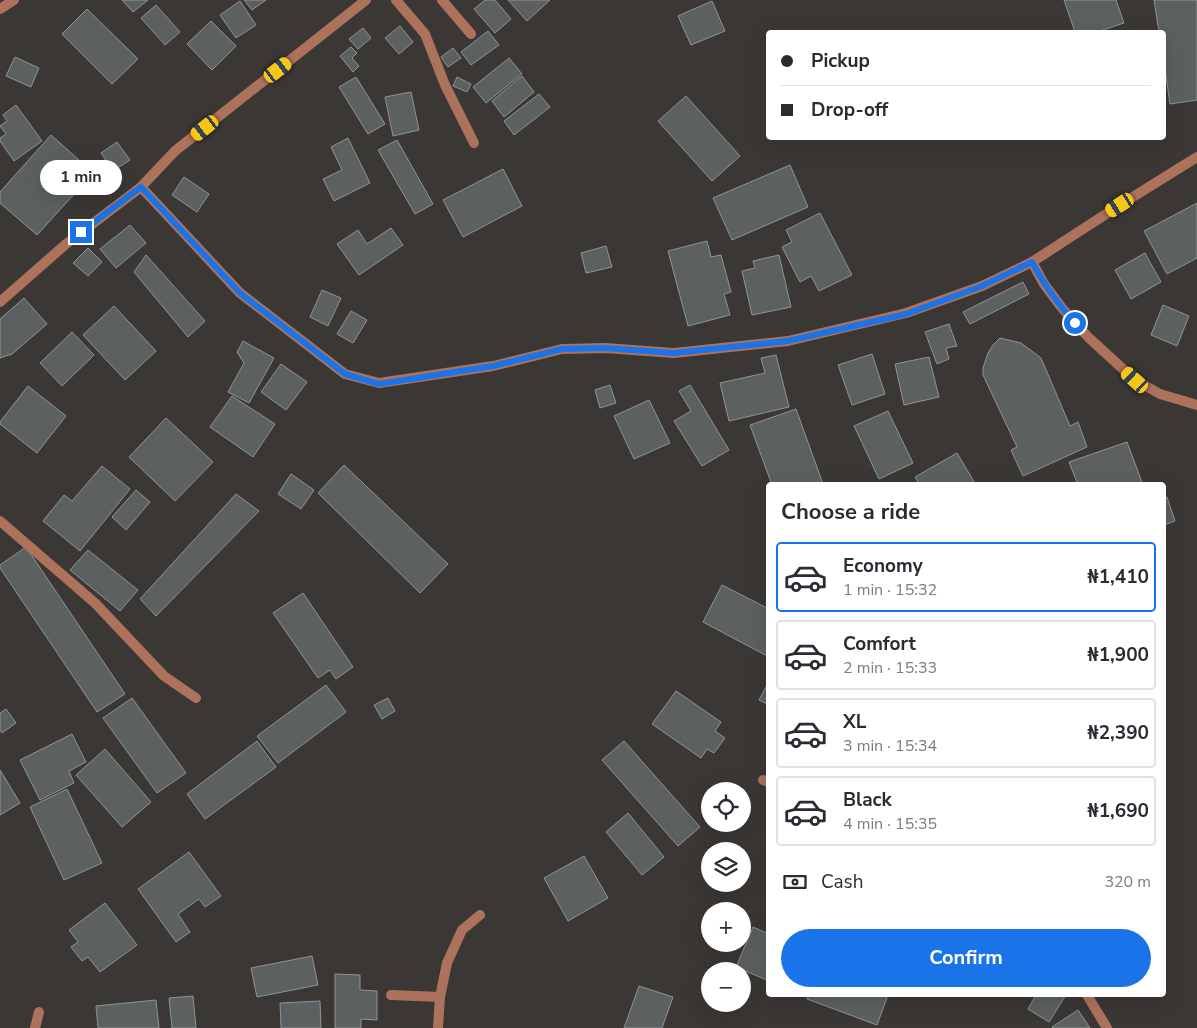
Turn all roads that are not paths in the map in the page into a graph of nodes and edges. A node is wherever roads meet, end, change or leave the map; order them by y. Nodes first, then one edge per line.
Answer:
1 (1, 0) edge
2 (14, 0) edge
3 (366, 0) edge
4 (396, 0) edge
5 (442, 0) edge
6 (0, 9) edge
7 (471, 34) dead end
8 (474, 143) dead end
9 (1197, 158) edge
10 (141, 187) junction
11 (1032, 262) junction
12 (0, 302) edge
13 (1197, 405) edge
14 (0, 521) edge
15 (196, 698) dead end
16 (480, 915) dead end
17 (391, 995) dead end
18 (440, 997) junction
19 (1088, 997) edge
20 (39, 1012) dead end
21 (34, 1028) edge
22 (438, 1028) edge
23 (1107, 1028) edge

1 - 6 street
2 - 6 street
3 - 10 street
4 - 8 street
5 - 7 street
9 - 11 street
10 - 11 street
10 - 12 street
11 - 13 street
14 - 15 street
16 - 18 street
17 - 18 street
18 - 22 street
19 - 23 street
20 - 21 street

